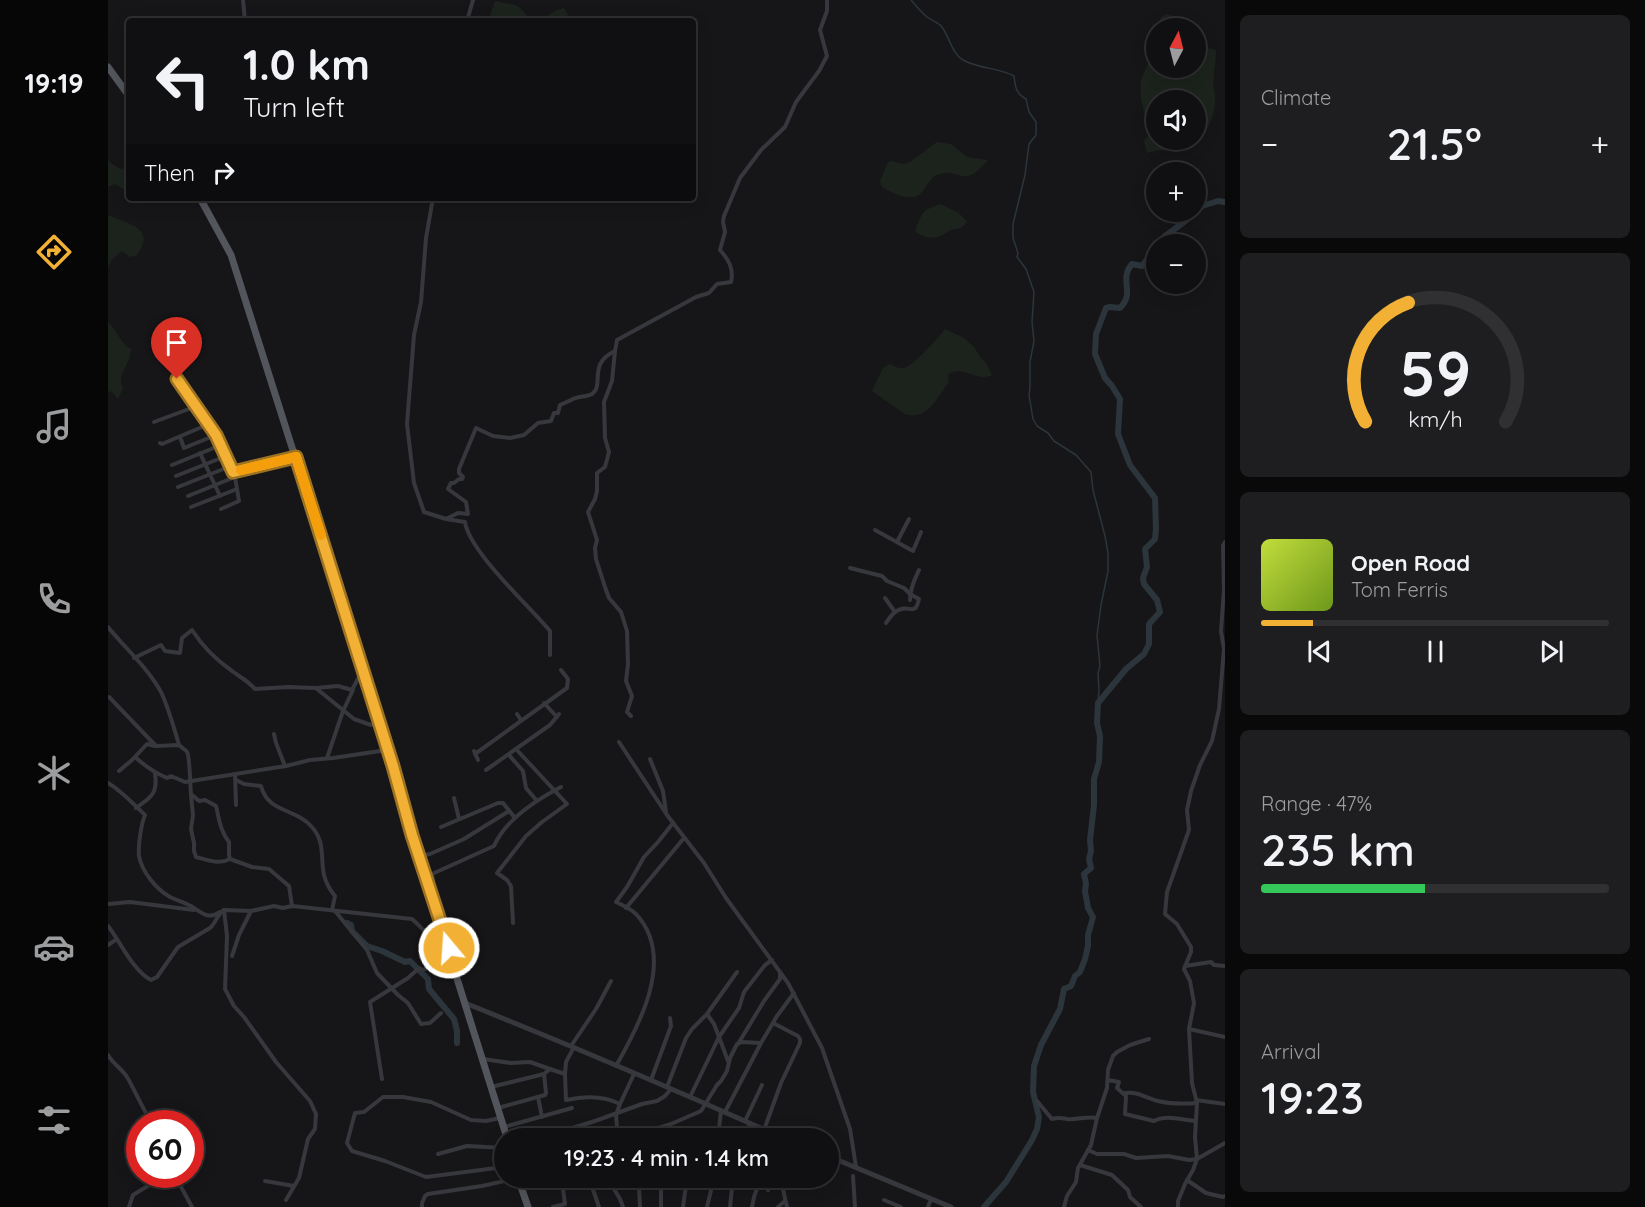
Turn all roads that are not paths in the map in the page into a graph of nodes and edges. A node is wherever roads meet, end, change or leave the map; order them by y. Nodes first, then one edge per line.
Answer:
1 (243, 0) edge
2 (473, 0) edge
3 (827, 0) edge
4 (245, 18) edge
5 (468, 18) edge
6 (108, 67) edge
7 (126, 92) edge
8 (202, 201) edge
9 (432, 201) edge
10 (615, 351) junction
11 (177, 379) dead end
12 (197, 406) junction
13 (154, 422) dead end
14 (209, 424) junction
15 (216, 435) junction
16 (180, 437) junction
17 (159, 443) dead end
18 (221, 445) junction
19 (200, 453) junction
20 (226, 456) junction
21 (296, 457) junction
22 (205, 464) junction
23 (172, 465) dead end
24 (231, 466) junction
25 (210, 474) junction
26 (234, 475) junction
27 (176, 476) dead end
28 (215, 485) junction
29 (178, 487) dead end
30 (237, 489) junction
31 (188, 496) dead end
32 (220, 496) junction
33 (191, 507) dead end
34 (221, 509) dead end
35 (446, 519) junction
36 (909, 519) dead end
37 (875, 530) dead end
38 (921, 532) dead end
39 (897, 542) junction
40 (1225, 542) edge
41 (850, 568) dead end
42 (919, 570) dead end
43 (910, 594) junction
44 (885, 598) dead end
45 (910, 600) dead end
46 (895, 612) junction
47 (886, 623) dead end
48 (108, 627) edge
49 (550, 656) dead end
50 (134, 658) junction
51 (363, 670) junction
52 (561, 670) dead end
53 (316, 688) junction
54 (353, 689) junction
55 (109, 697) edge
56 (544, 703) junction
57 (343, 711) junction
58 (517, 714) dead end
59 (631, 716) dead end
60 (522, 720) junction
61 (380, 724) junction
62 (274, 734) dead end
63 (619, 742) dead end
64 (156, 746) junction
65 (179, 746) junction
66 (516, 749) junction
67 (388, 750) junction
68 (509, 755) junction
69 (135, 757) junction
70 (327, 759) junction
71 (650, 759) dead end
72 (478, 760) dead end
73 (285, 766) junction
74 (486, 770) dead end
75 (119, 771) dead end
76 (155, 772) junction
77 (235, 774) junction
78 (236, 780) junction
79 (189, 781) junction
80 (108, 783) edge
81 (561, 787) dead end
82 (554, 790) junction
83 (191, 794) junction
84 (454, 798) dead end
85 (537, 801) junction
86 (236, 805) dead end
87 (136, 808) junction
88 (509, 811) junction
89 (667, 815) junction
90 (516, 818) junction
91 (459, 819) junction
92 (673, 823) junction
93 (441, 827) dead end
94 (684, 838) junction
95 (419, 856) junction
96 (230, 859) junction
97 (428, 885) junction
98 (108, 904) edge
99 (292, 906) junction
100 (626, 908) junction
101 (333, 910) junction
102 (223, 911) junction
103 (251, 911) junction
104 (198, 912) junction
105 (513, 923) dead end
106 (108, 926) edge
107 (117, 939) junction
108 (108, 945) edge
109 (450, 952) junction
110 (232, 956) dead end
111 (772, 960) junction
112 (1225, 966) edge
113 (1184, 967) junction
114 (780, 971) junction
115 (737, 972) dead end
116 (611, 981) dead end
117 (392, 987) junction
118 (794, 993) junction
119 (465, 1003) junction
120 (441, 1013) dead end
121 (707, 1014) junction
122 (670, 1018) dead end
123 (773, 1023) junction
124 (1189, 1029) junction
125 (719, 1037) junction
126 (1225, 1037) edge
127 (1149, 1039) dead end
128 (761, 1043) junction
129 (737, 1044) junction
130 (572, 1047) junction
131 (108, 1056) edge
132 (482, 1059) junction
133 (729, 1062) junction
134 (616, 1066) junction
135 (550, 1069) junction
136 (544, 1074) junction
137 (565, 1074) junction
138 (634, 1074) junction
139 (382, 1079) dead end
140 (1108, 1080) junction
141 (651, 1081) junction
142 (762, 1085) dead end
143 (491, 1087) junction
144 (669, 1088) junction
145 (1125, 1093) junction
146 (538, 1097) junction
147 (690, 1097) junction
148 (1037, 1101) dead end
149 (1197, 1101) junction
150 (620, 1104) junction
151 (706, 1104) junction
152 (1225, 1104) edge
153 (497, 1108) junction
154 (572, 1108) dead end
155 (144, 1110) edge
156 (723, 1111) junction
157 (617, 1113) junction
158 (542, 1117) junction
159 (500, 1118) junction
160 (1097, 1118) junction
161 (1195, 1121) junction
162 (748, 1122) junction
163 (503, 1128) joint
164 (572, 1128) edge
165 (618, 1128) edge
166 (662, 1128) edge
167 (720, 1128) edge
168 (747, 1128) edge
169 (760, 1128) edge
170 (765, 1128) edge
171 (1225, 1143) edge
172 (494, 1147) edge
173 (1088, 1150) junction
174 (438, 1154) dead end
175 (1197, 1159) junction
176 (839, 1160) edge
177 (1080, 1165) junction
178 (856, 1167) junction
179 (494, 1168) edge
180 (853, 1176) dead end
181 (1187, 1180) junction
182 (266, 1181) dead end
183 (494, 1183) edge
184 (295, 1186) junction
185 (144, 1188) edge
186 (182, 1188) edge
187 (521, 1188) edge
188 (592, 1188) edge
189 (639, 1188) edge
190 (661, 1188) edge
191 (686, 1188) edge
192 (712, 1188) edge
193 (733, 1188) edge
194 (757, 1188) edge
195 (783, 1188) edge
196 (563, 1189) dead end
197 (614, 1189) dead end
198 (1225, 1196) edge
199 (932, 1199) junction
200 (286, 1200) dead end
201 (884, 1200) dead end
202 (785, 1201) junction
203 (129, 1207) edge
204 (192, 1207) edge
205 (423, 1207) edge
206 (528, 1207) edge
207 (553, 1207) edge
208 (599, 1207) edge
209 (622, 1207) edge
210 (640, 1207) edge
211 (661, 1207) edge
212 (683, 1207) edge
213 (707, 1207) edge
214 (730, 1207) edge
215 (752, 1207) edge
216 (778, 1207) edge
217 (787, 1207) edge
218 (855, 1207) edge
219 (901, 1207) edge
220 (928, 1207) edge
221 (951, 1207) edge
222 (1064, 1207) edge
223 (1140, 1207) edge
224 (1178, 1207) edge

1 - 4 street
2 - 5 street
3 - 10 street
6 - 7 main road
8 - 21 main road
9 - 35 street
10 - 35 street
10 - 59 street
11 - 12 street
12 - 13 street
12 - 14 street
14 - 15 street
14 - 16 street
15 - 16 street
15 - 18 street
16 - 17 street
18 - 19 street
18 - 20 street
19 - 22 street
19 - 23 street
20 - 22 street
20 - 24 street
21 - 26 street
21 - 51 main road
22 - 25 street
22 - 27 street
24 - 25 street
24 - 26 street
25 - 28 street
25 - 29 street
26 - 28 street
26 - 30 street
28 - 31 street
28 - 32 street
30 - 32 street
30 - 34 street
32 - 33 street
35 - 49 street
36 - 39 street
37 - 39 street
38 - 39 street
40 - 113 street
41 - 43 street
42 - 43 street
43 - 45 street
43 - 46 street
44 - 46 street
46 - 47 street
48 - 50 street
50 - 53 street
50 - 65 street
51 - 54 street
51 - 61 main road
52 - 56 street
53 - 54 street
53 - 57 street
54 - 57 street
55 - 64 street
56 - 60 street
56 - 66 street
57 - 61 street
57 - 70 street
58 - 60 street
60 - 72 street
61 - 67 main road
62 - 73 street
63 - 89 street
64 - 65 street
64 - 69 street
65 - 79 street
66 - 68 street
66 - 82 street
67 - 70 street
67 - 95 main road
68 - 74 street
68 - 85 street
69 - 75 street
69 - 76 street
70 - 73 street
71 - 89 street
73 - 77 street
76 - 79 street
76 - 87 street
77 - 78 street
77 - 79 street
78 - 86 street
78 - 101 street
79 - 83 street
80 - 87 street
81 - 82 street
82 - 85 street
82 - 105 street
83 - 96 street
83 - 96 street
84 - 91 street
85 - 90 street
87 - 104 street
88 - 90 street
88 - 91 street
88 - 95 street
89 - 92 street
90 - 97 street
91 - 93 street
92 - 94 street
92 - 100 street
94 - 100 street
94 - 111 street
95 - 97 main road
96 - 99 street
97 - 109 main road
98 - 104 street
99 - 101 street
99 - 103 street
100 - 134 street
101 - 109 street
101 - 117 street
102 - 103 street
102 - 104 street
102 - 107 street
102 - 184 street
103 - 110 street
106 - 107 street
107 - 108 street
109 - 117 street
109 - 119 main road
111 - 114 street
111 - 125 street
112 - 113 street
113 - 124 street
114 - 118 street
114 - 129 street
115 - 121 street
116 - 130 street
117 - 120 street
117 - 139 street
118 - 123 street
118 - 178 street
119 - 130 street
119 - 132 main road
121 - 125 street
121 - 144 street
122 - 141 street
123 - 128 street
123 - 170 street
124 - 126 street
124 - 149 street
125 - 133 street
125 - 147 street
127 - 140 street
128 - 129 street
128 - 156 street
129 - 133 street
130 - 134 street
130 - 137 street
131 - 155 street
132 - 135 street
132 - 143 main road
133 - 151 street
134 - 138 street
135 - 136 street
135 - 137 street
136 - 143 street
136 - 146 street
137 - 150 street
138 - 141 street
138 - 150 street
140 - 145 street
140 - 160 street
141 - 144 street
142 - 162 street
143 - 153 main road
144 - 147 street
144 - 157 street
145 - 149 street
145 - 161 street
146 - 153 street
146 - 158 street
147 - 151 street
148 - 160 street
149 - 152 street
149 - 161 street
150 - 157 street
151 - 156 street
151 - 166 street
153 - 159 main road
154 - 158 street
156 - 162 street
156 - 167 street
157 - 164 street
157 - 165 street
158 - 163 street
159 - 163 main road
159 - 179 street
160 - 173 street
161 - 175 street
162 - 168 street
162 - 169 street
171 - 175 street
172 - 174 street
173 - 175 street
173 - 177 street
175 - 181 street
176 - 178 street
177 - 222 street
177 - 223 street
178 - 199 street
180 - 218 street
181 - 198 street
181 - 224 street
182 - 184 street
183 - 205 street
184 - 200 street
185 - 203 street
186 - 204 street
187 - 206 main road
188 - 208 street
189 - 210 street
190 - 211 street
191 - 212 street
192 - 213 street
193 - 214 street
194 - 215 street
195 - 202 street
196 - 207 street
197 - 209 street
199 - 220 street
199 - 221 street
201 - 219 street
202 - 216 street
202 - 217 street

